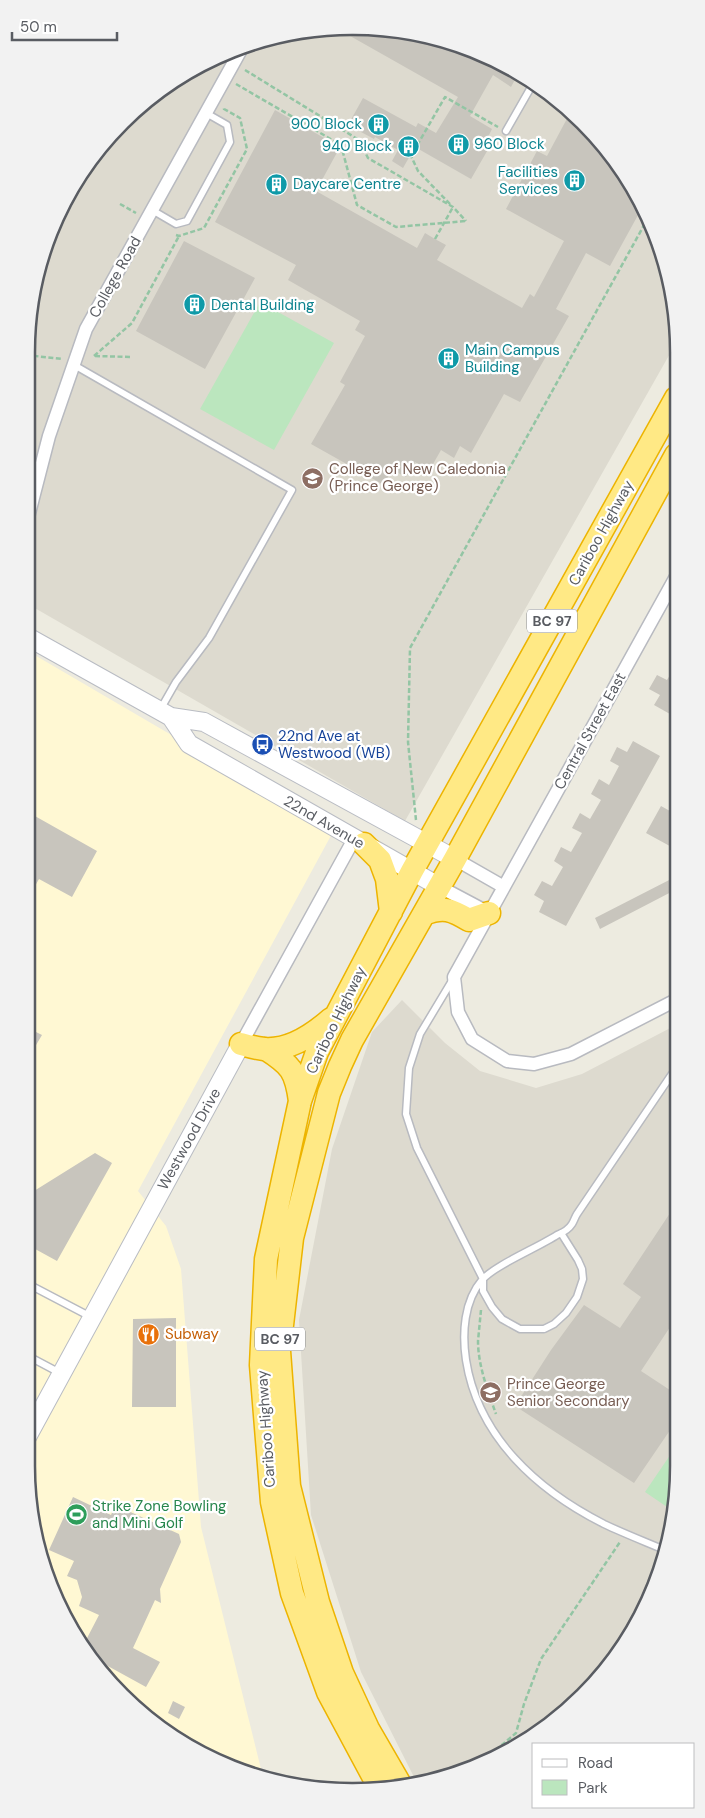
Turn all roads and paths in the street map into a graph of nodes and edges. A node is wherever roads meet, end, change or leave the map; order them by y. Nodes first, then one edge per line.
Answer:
1 (237, 57) edge
2 (241, 67) dead end
3 (233, 82) dead end
4 (530, 90) edge
5 (206, 113) junction
6 (506, 131) joint
7 (453, 207) junction
8 (152, 210) junction
9 (644, 226) edge
10 (179, 236) dead end
11 (435, 239) dead end
12 (94, 356) dead end
13 (74, 365) junction
14 (670, 409) edge
15 (670, 466) edge
16 (35, 490) edge
17 (670, 587) edge
18 (35, 641) edge
19 (165, 714) junction
20 (359, 842) junction
21 (427, 844) junction
22 (455, 859) junction
23 (412, 871) junction
24 (440, 887) junction
25 (504, 887) junction
26 (391, 912) junction
27 (489, 913) junction
28 (424, 914) junction
29 (454, 977) junction
30 (670, 1003) edge
31 (337, 1014) junction
32 (241, 1044) junction
33 (266, 1049) junction
34 (670, 1076) edge
35 (300, 1100) junction
36 (561, 1233) junction
37 (483, 1279) junction
38 (35, 1288) edge
39 (483, 1291) junction
40 (92, 1318) junction
41 (35, 1360) edge
42 (62, 1374) junction
43 (497, 1416) dead end
44 (35, 1423) edge
45 (626, 1533) junction
46 (659, 1548) edge
47 (500, 1746) edge
48 (386, 1780) edge

1 - 5 street, College Road
2 - 7 path
3 - 7 path
4 - 6 lane
5 - 8 street, College Road
5 - 8 lane
6 - 7 path
7 - 11 path, bridge
8 - 13 street, College Road
9 - 21 path
10 - 12 path
13 - 16 street, College Road
13 - 19 lane
14 - 21 highway, Cariboo Highway / BC 97
15 - 22 highway, Cariboo Highway / BC 97
17 - 25 street, Central Street East
18 - 19 street, 22nd Avenue
19 - 20 street, 22nd Avenue
19 - 21 street, 22nd Avenue
20 - 23 street, 22nd Avenue
20 - 26 highway
20 - 32 street, Westwood Drive
21 - 22 street, 22nd Avenue
21 - 23 highway, Cariboo Highway / BC 97
22 - 24 highway, Cariboo Highway / BC 97
22 - 25 street, 22nd Avenue
23 - 24 street, 22nd Avenue
23 - 26 highway, Cariboo Highway / BC 97
24 - 27 street, 22nd Avenue
24 - 28 highway, Cariboo Highway / BC 97
25 - 27 street, Central Street East
26 - 31 highway, Cariboo Highway / BC 97
27 - 28 highway
27 - 29 street, Central Street East
28 - 48 highway, Cariboo Highway / BC 97
29 - 30 street
29 - 37 lane
31 - 33 highway
31 - 35 highway, Cariboo Highway / BC 97
32 - 33 highway
32 - 40 street, Westwood Drive
33 - 35 highway
34 - 36 lane
35 - 48 highway, Cariboo Highway / BC 97
36 - 37 lane
36 - 39 lane
37 - 39 lane
37 - 45 lane
38 - 40 lane
39 - 43 path
40 - 42 street, Westwood Drive
41 - 42 lane
42 - 44 street, Westwood Drive
45 - 46 lane
45 - 47 path

